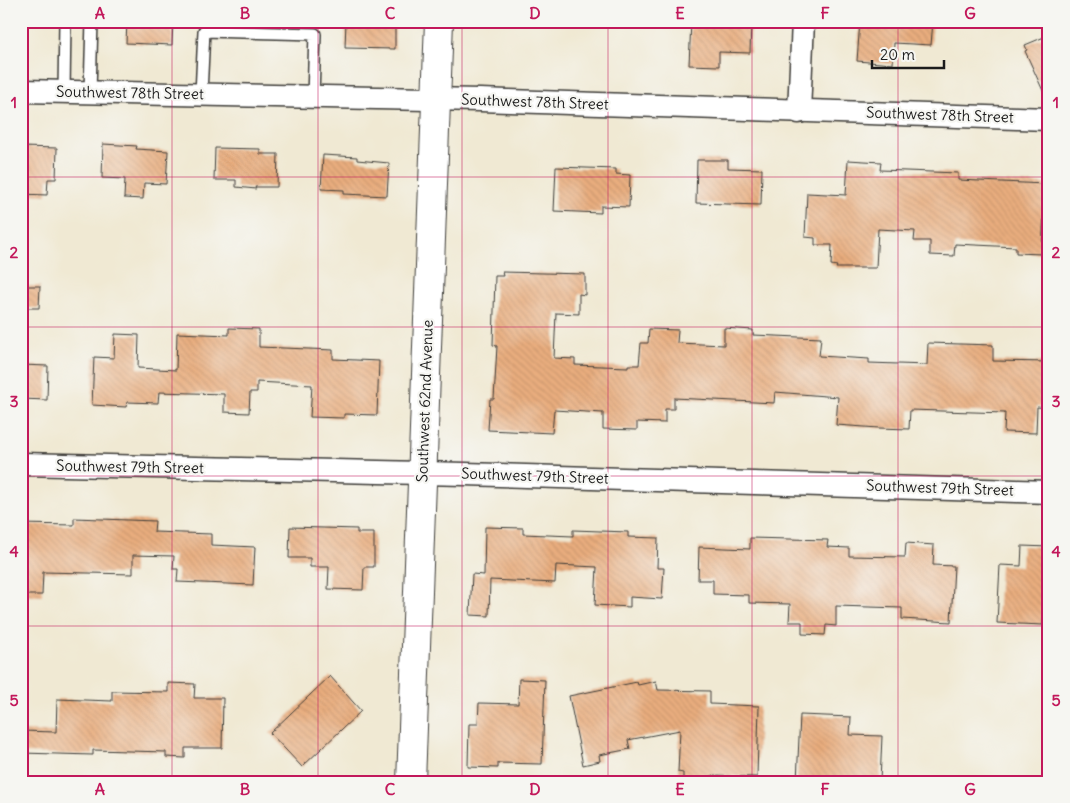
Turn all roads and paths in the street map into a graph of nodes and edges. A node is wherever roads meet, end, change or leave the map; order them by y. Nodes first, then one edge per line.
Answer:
1 (66, 21) edge
2 (92, 21) edge
3 (439, 21) edge
4 (803, 21) edge
5 (21, 91) edge
6 (64, 92) junction
7 (90, 92) junction
8 (201, 94) junction
9 (313, 97) junction
10 (436, 99) junction
11 (799, 112) junction
12 (1049, 118) edge
13 (21, 464) edge
14 (422, 474) junction
15 (1049, 492) edge
16 (411, 782) edge

1 - 6 lane
2 - 7 lane
3 - 10 street, Southwest 62nd Avenue
4 - 11 street
5 - 6 street, Southwest 78th Street
6 - 7 street, Southwest 78th Street
7 - 8 street, Southwest 78th Street
8 - 9 street, Southwest 78th Street
8 - 9 lane
9 - 10 street, Southwest 78th Street
10 - 11 street, Southwest 78th Street
10 - 14 street, Southwest 62nd Avenue
11 - 12 street, Southwest 78th Street
13 - 14 street, Southwest 79th Street
14 - 15 street, Southwest 79th Street
14 - 16 street, Southwest 62nd Avenue

